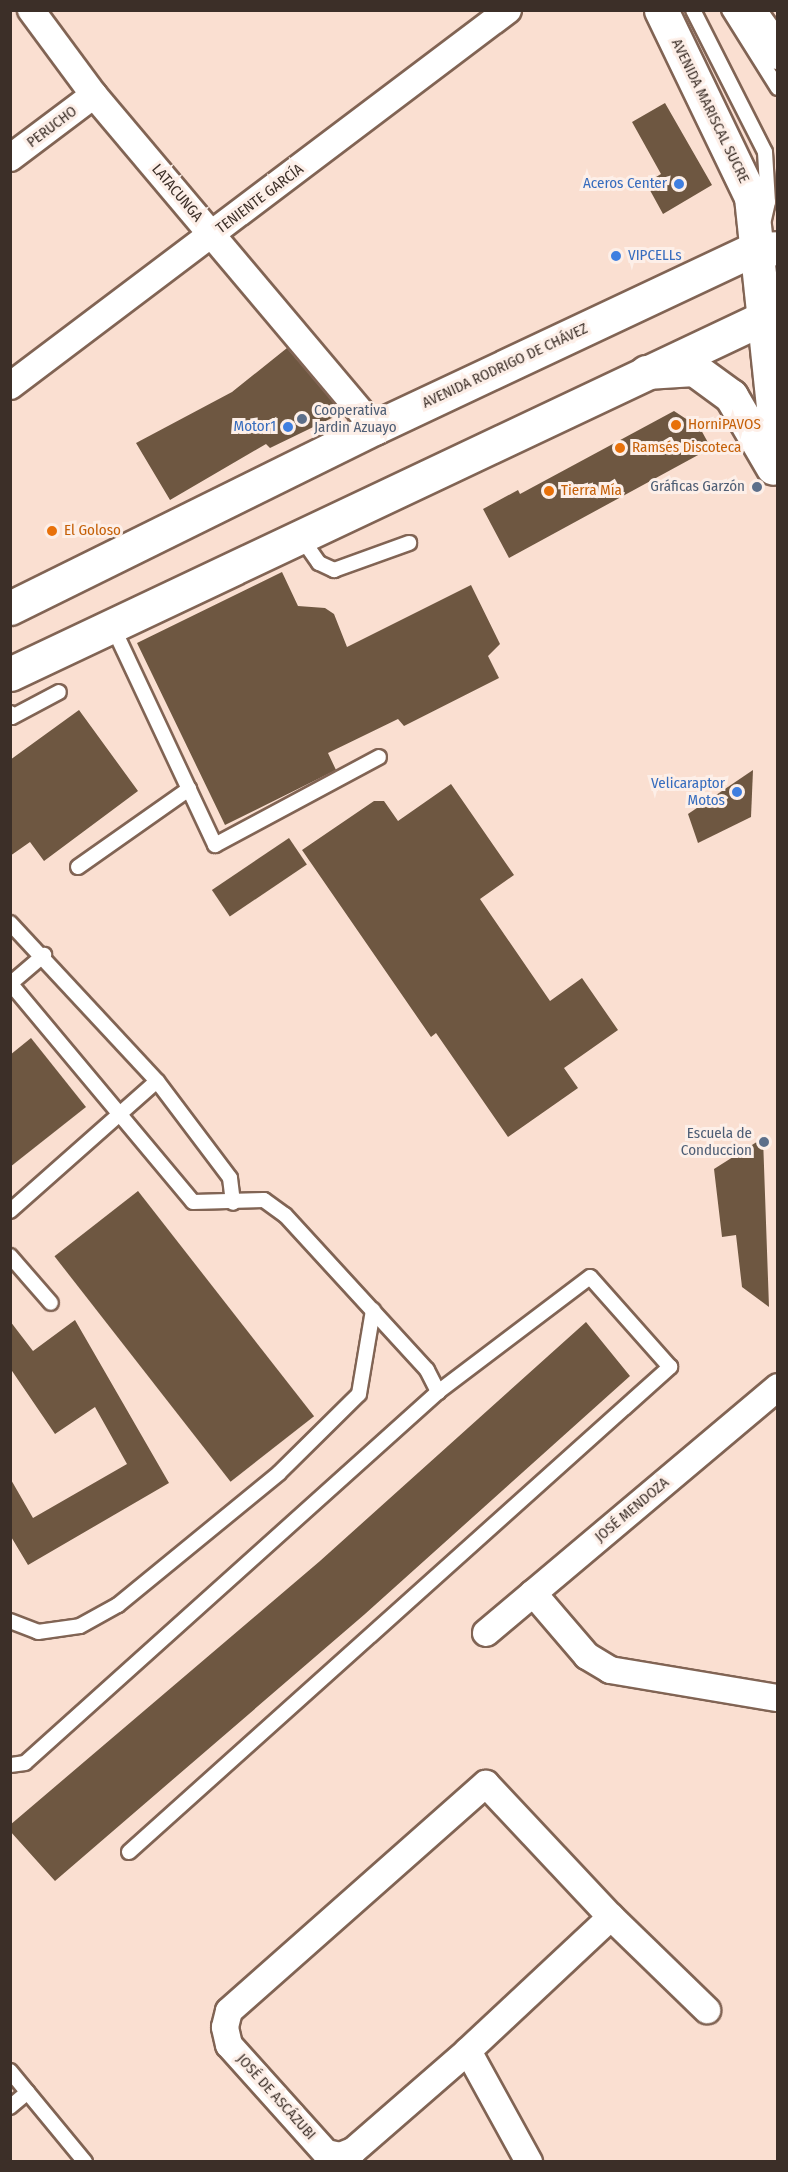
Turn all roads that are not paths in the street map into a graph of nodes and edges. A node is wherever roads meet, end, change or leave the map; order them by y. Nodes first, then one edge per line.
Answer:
1 (31, 10) edge
2 (508, 10) edge
3 (661, 10) edge
4 (693, 10) edge
5 (729, 10) edge
6 (748, 10) edge
7 (777, 52) edge
8 (777, 88) edge
9 (94, 95) junction
10 (10, 158) edge
11 (213, 235) junction
12 (766, 248) edge
13 (772, 315) edge
14 (645, 372) junction
15 (10, 386) edge
16 (374, 428) junction
17 (777, 456) edge
18 (777, 477) edge
19 (300, 536) junction
20 (409, 543) dead end
21 (10, 608) edge
22 (112, 625) junction
23 (10, 674) edge
24 (59, 692) dead end
25 (10, 713) edge
26 (379, 757) dead end
27 (189, 789) junction
28 (78, 867) dead end
29 (10, 923) edge
30 (44, 955) junction
31 (11, 984) edge
32 (157, 1081) junction
33 (120, 1113) junction
34 (233, 1203) junction
35 (10, 1211) edge
36 (10, 1256) edge
37 (51, 1303) dead end
38 (373, 1311) junction
39 (777, 1387) edge
40 (438, 1392) junction
41 (532, 1593) junction
42 (10, 1621) edge
43 (486, 1633) dead end
44 (777, 1698) edge
45 (10, 1765) edge
46 (129, 1852) dead end
47 (610, 1917) junction
48 (707, 2010) dead end
49 (468, 2051) junction
50 (10, 2071) edge
51 (28, 2092) junction
52 (10, 2106) edge
53 (85, 2162) edge
54 (529, 2162) edge

1 - 9 street, LATACUNGA
2 - 11 street, TENIENTE GARCÍA
3 - 12 main road, AVENIDA MARISCAL SUCRE
4 - 12 lane
5 - 8 lane
6 - 7 main road
9 - 10 street, PERUCHO
9 - 11 street, LATACUNGA
11 - 15 street, TENIENTE GARCÍA
11 - 16 street, LATACUNGA
12 - 13 main road, AVENIDA MARISCAL SUCRE
12 - 16 main road, AVENIDA RODRIGO DE CHÁVEZ
13 - 14 main road
13 - 17 main road, AVENIDA MARISCAL SUCRE
14 - 18 main road
14 - 19 main road
16 - 21 main road, AVENIDA RODRIGO DE CHÁVEZ
19 - 20 lane
19 - 22 main road
22 - 23 main road
22 - 27 lane
24 - 25 lane
26 - 27 lane
27 - 28 lane
29 - 30 lane
30 - 31 lane
30 - 32 lane
31 - 33 lane
32 - 33 lane
32 - 34 lane
33 - 34 lane
33 - 35 lane
34 - 38 lane
36 - 37 lane
38 - 40 lane
38 - 42 lane
39 - 41 street, JOSÉ MENDOZA
40 - 45 lane
40 - 46 lane
41 - 43 street, JOSÉ MENDOZA
41 - 44 street
47 - 48 street, JOSÉ DE ASCÁZUBI
47 - 49 street, JOSÉ DE ASCÁZUBI
47 - 49 street, JOSÉ DE ASCÁZUBI
49 - 54 street
50 - 51 lane
51 - 52 lane
51 - 53 lane

